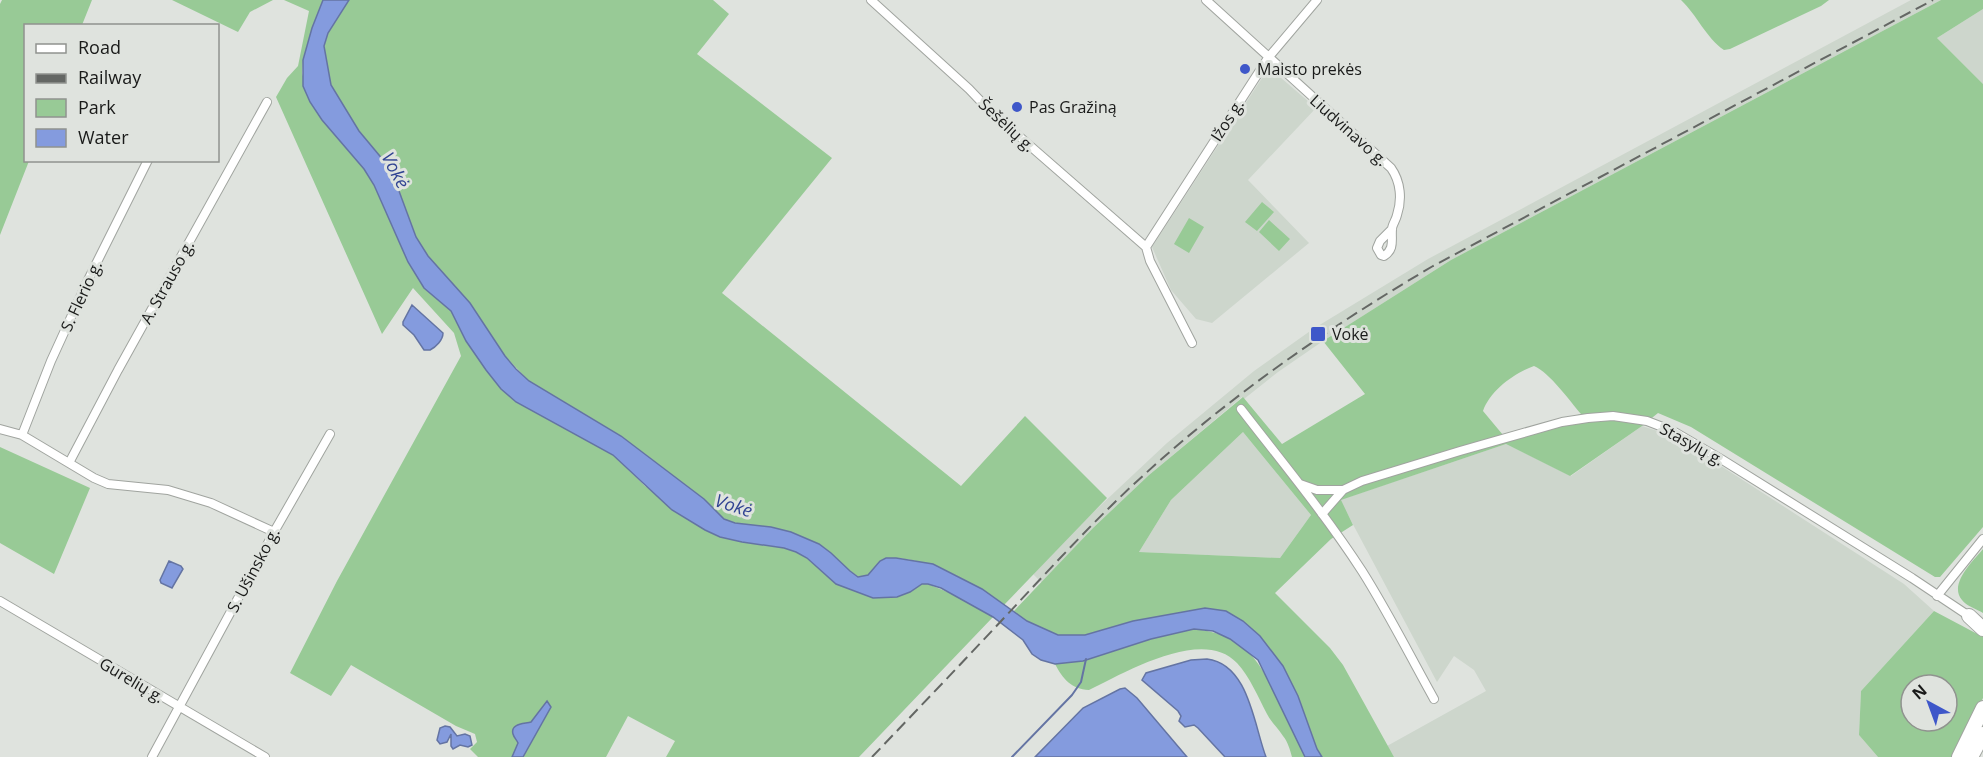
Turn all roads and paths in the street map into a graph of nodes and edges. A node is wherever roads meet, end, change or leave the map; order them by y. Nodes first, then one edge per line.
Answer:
1 (870, 0) edge
2 (1206, 0) edge
3 (1317, 0) edge
4 (1268, 58) junction
5 (267, 102) dead end
6 (147, 162) edge
7 (1392, 229) dead end
8 (1146, 247) junction
9 (1192, 344) dead end
10 (1241, 409) dead end
11 (0, 429) edge
12 (330, 434) dead end
13 (22, 435) junction
14 (69, 463) junction
15 (1299, 484) junction
16 (1343, 490) junction
17 (1322, 514) junction
18 (274, 532) junction
19 (1983, 539) edge
20 (1937, 596) junction
21 (0, 602) edge
22 (1969, 616) junction
23 (1983, 620) edge
24 (1983, 629) edge
25 (1434, 699) dead end
26 (179, 708) junction
27 (1983, 708) edge
28 (1983, 734) edge
29 (152, 757) edge
30 (265, 757) edge
31 (1959, 757) edge
32 (1971, 757) edge

1 - 8 street, Šešėlių g.
2 - 4 street, Liudvinavo g.
3 - 4 street, Ižos g.
4 - 7 street, Liudvinavo g.
4 - 8 street, Ižos g.
5 - 14 street, A. Strauso g.
6 - 13 street, S. Flerio g.
8 - 9 street
10 - 15 street
11 - 13 street
12 - 18 street, S. Ušinsko g.
13 - 14 street
14 - 18 street
15 - 16 street
15 - 17 street
16 - 17 street, Stasylų g.
16 - 20 street, Stasylų g.
17 - 25 street
18 - 26 street, S. Ušinsko g.
19 - 20 street
20 - 22 street, Stasylų g.
21 - 26 street, Gurelių g.
22 - 23 highway
22 - 24 highway
26 - 29 street, S. Ušinsko g.
26 - 30 street, Gurelių g.
27 - 31 highway
28 - 32 highway

